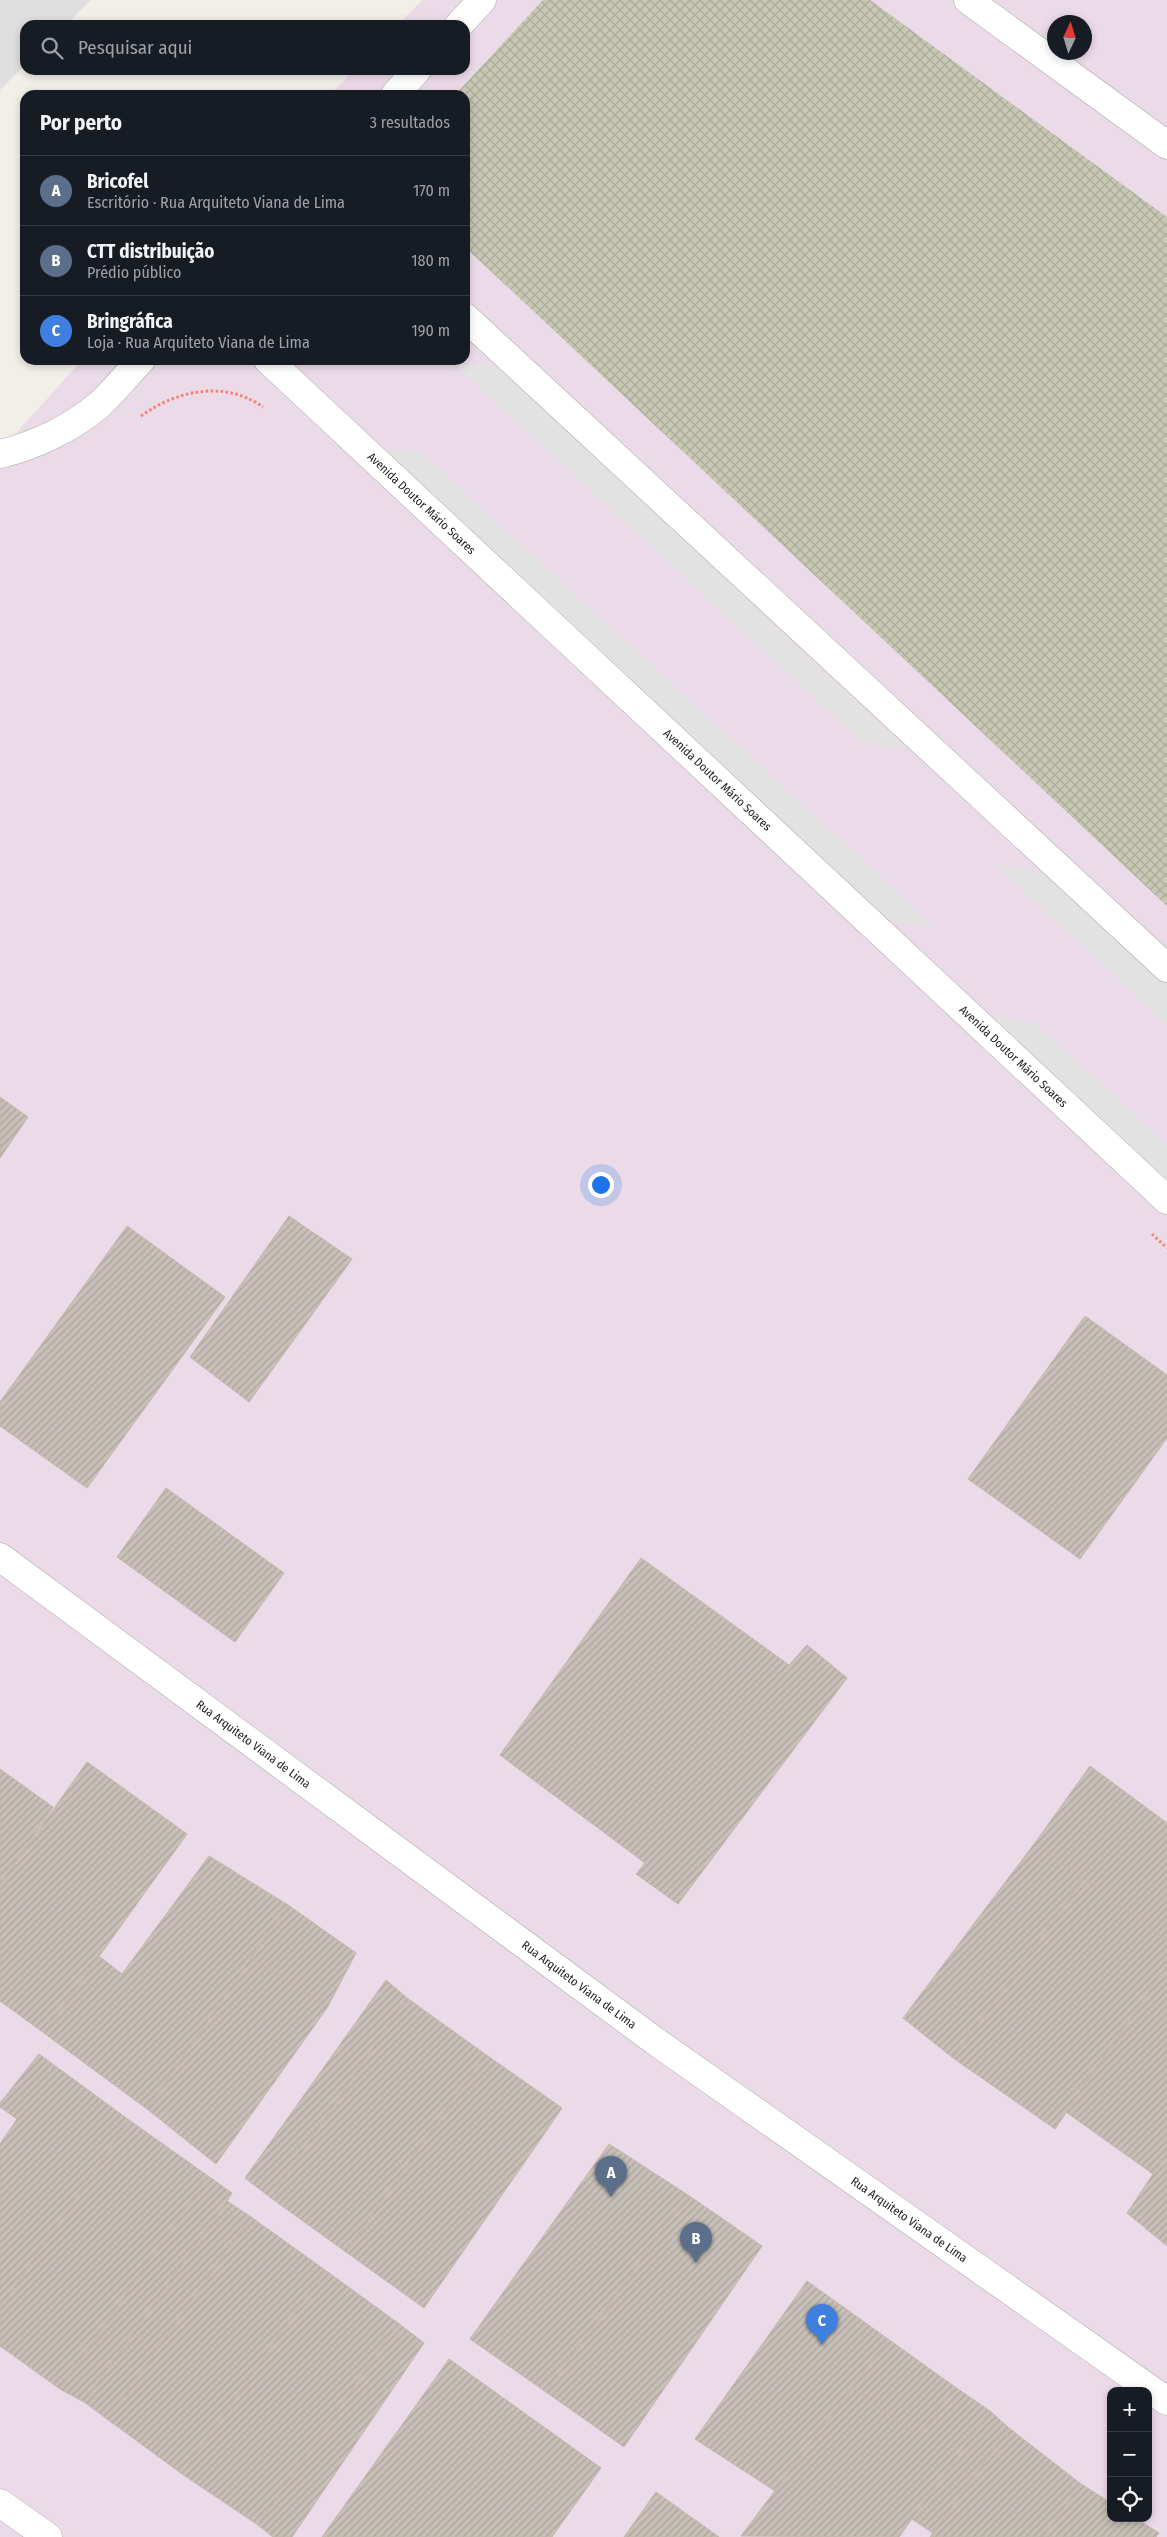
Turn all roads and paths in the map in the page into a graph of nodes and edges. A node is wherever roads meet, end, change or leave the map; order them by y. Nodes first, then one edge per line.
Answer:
1 (482, 0) edge
2 (968, 0) edge
3 (464, 20) edge
4 (413, 75) edge
5 (399, 90) edge
6 (1167, 145) edge
7 (470, 322) edge
8 (136, 365) edge
9 (278, 365) edge
10 (271, 413) dead end
11 (138, 418) dead end
12 (0, 454) edge
13 (1167, 968) edge
14 (1167, 1200) edge
15 (1145, 1228) dead end
16 (1167, 1248) edge
17 (0, 1557) edge
18 (1167, 2401) edge
19 (0, 2503) edge
20 (48, 2537) edge

1 - 3 street
2 - 6 street
4 - 5 street
7 - 13 street
8 - 12 street
9 - 14 street, Avenida Doutor Mário Soares
10 - 11 path
15 - 16 path
17 - 18 street, Rua Arquiteto Viana de Lima
19 - 20 street

